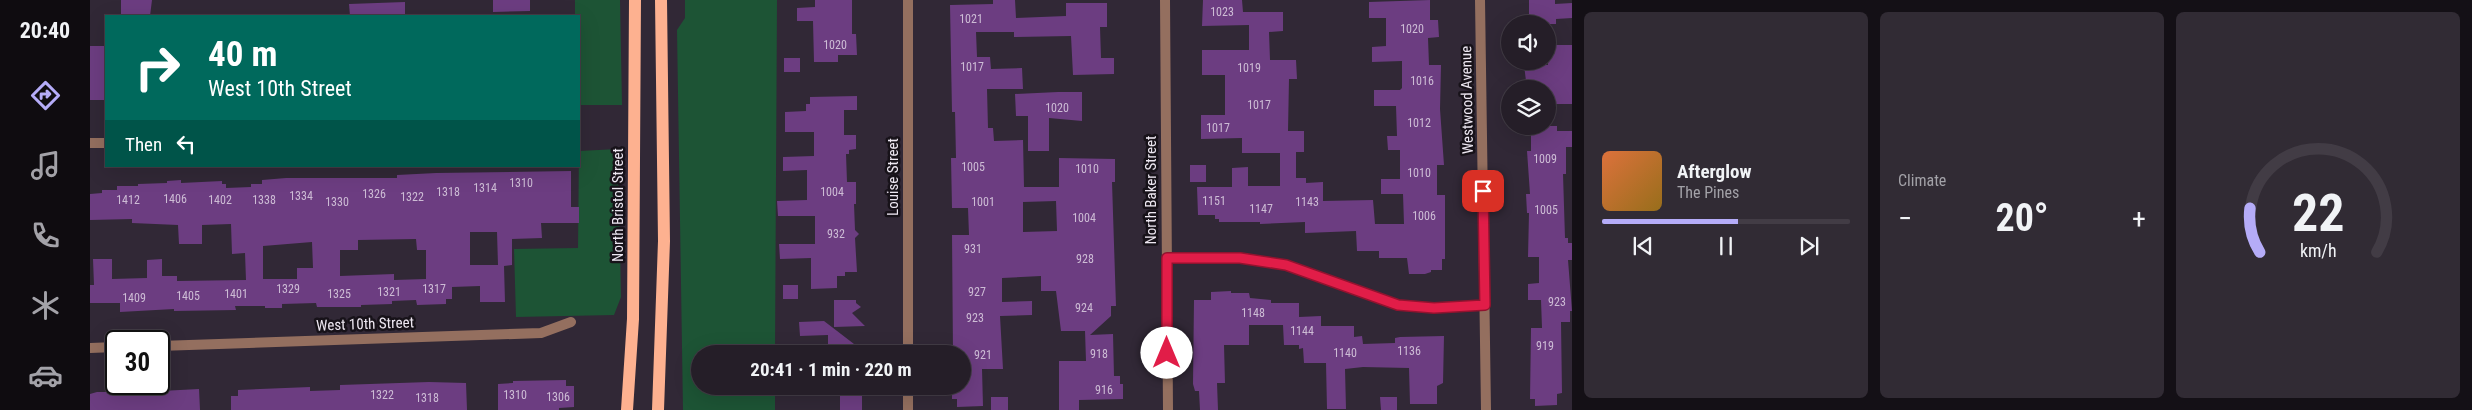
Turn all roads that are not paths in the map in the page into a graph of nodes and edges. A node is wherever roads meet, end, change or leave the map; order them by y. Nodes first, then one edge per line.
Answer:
1 (635, 0) edge
2 (661, 0) edge
3 (908, 0) edge
4 (1165, 0) edge
5 (1480, 0) edge
6 (90, 143) edge
7 (105, 143) edge
8 (1167, 258) junction
9 (1485, 305) junction
10 (571, 322) dead end
11 (908, 345) edge
12 (170, 346) edge
13 (105, 347) edge
14 (90, 348) edge
15 (908, 395) edge
16 (627, 410) edge
17 (658, 410) edge
18 (908, 410) edge
19 (1168, 410) edge
20 (1486, 410) edge

1 - 16 main road, North Bristol Street
2 - 17 main road
3 - 11 street, Louise Street
4 - 8 street, North Baker Street
5 - 9 street, Westwood Avenue
6 - 7 street
8 - 9 street
8 - 19 street, North Baker Street
9 - 20 street, Westwood Avenue
10 - 12 street, West 10th Street
13 - 14 street
15 - 18 street

